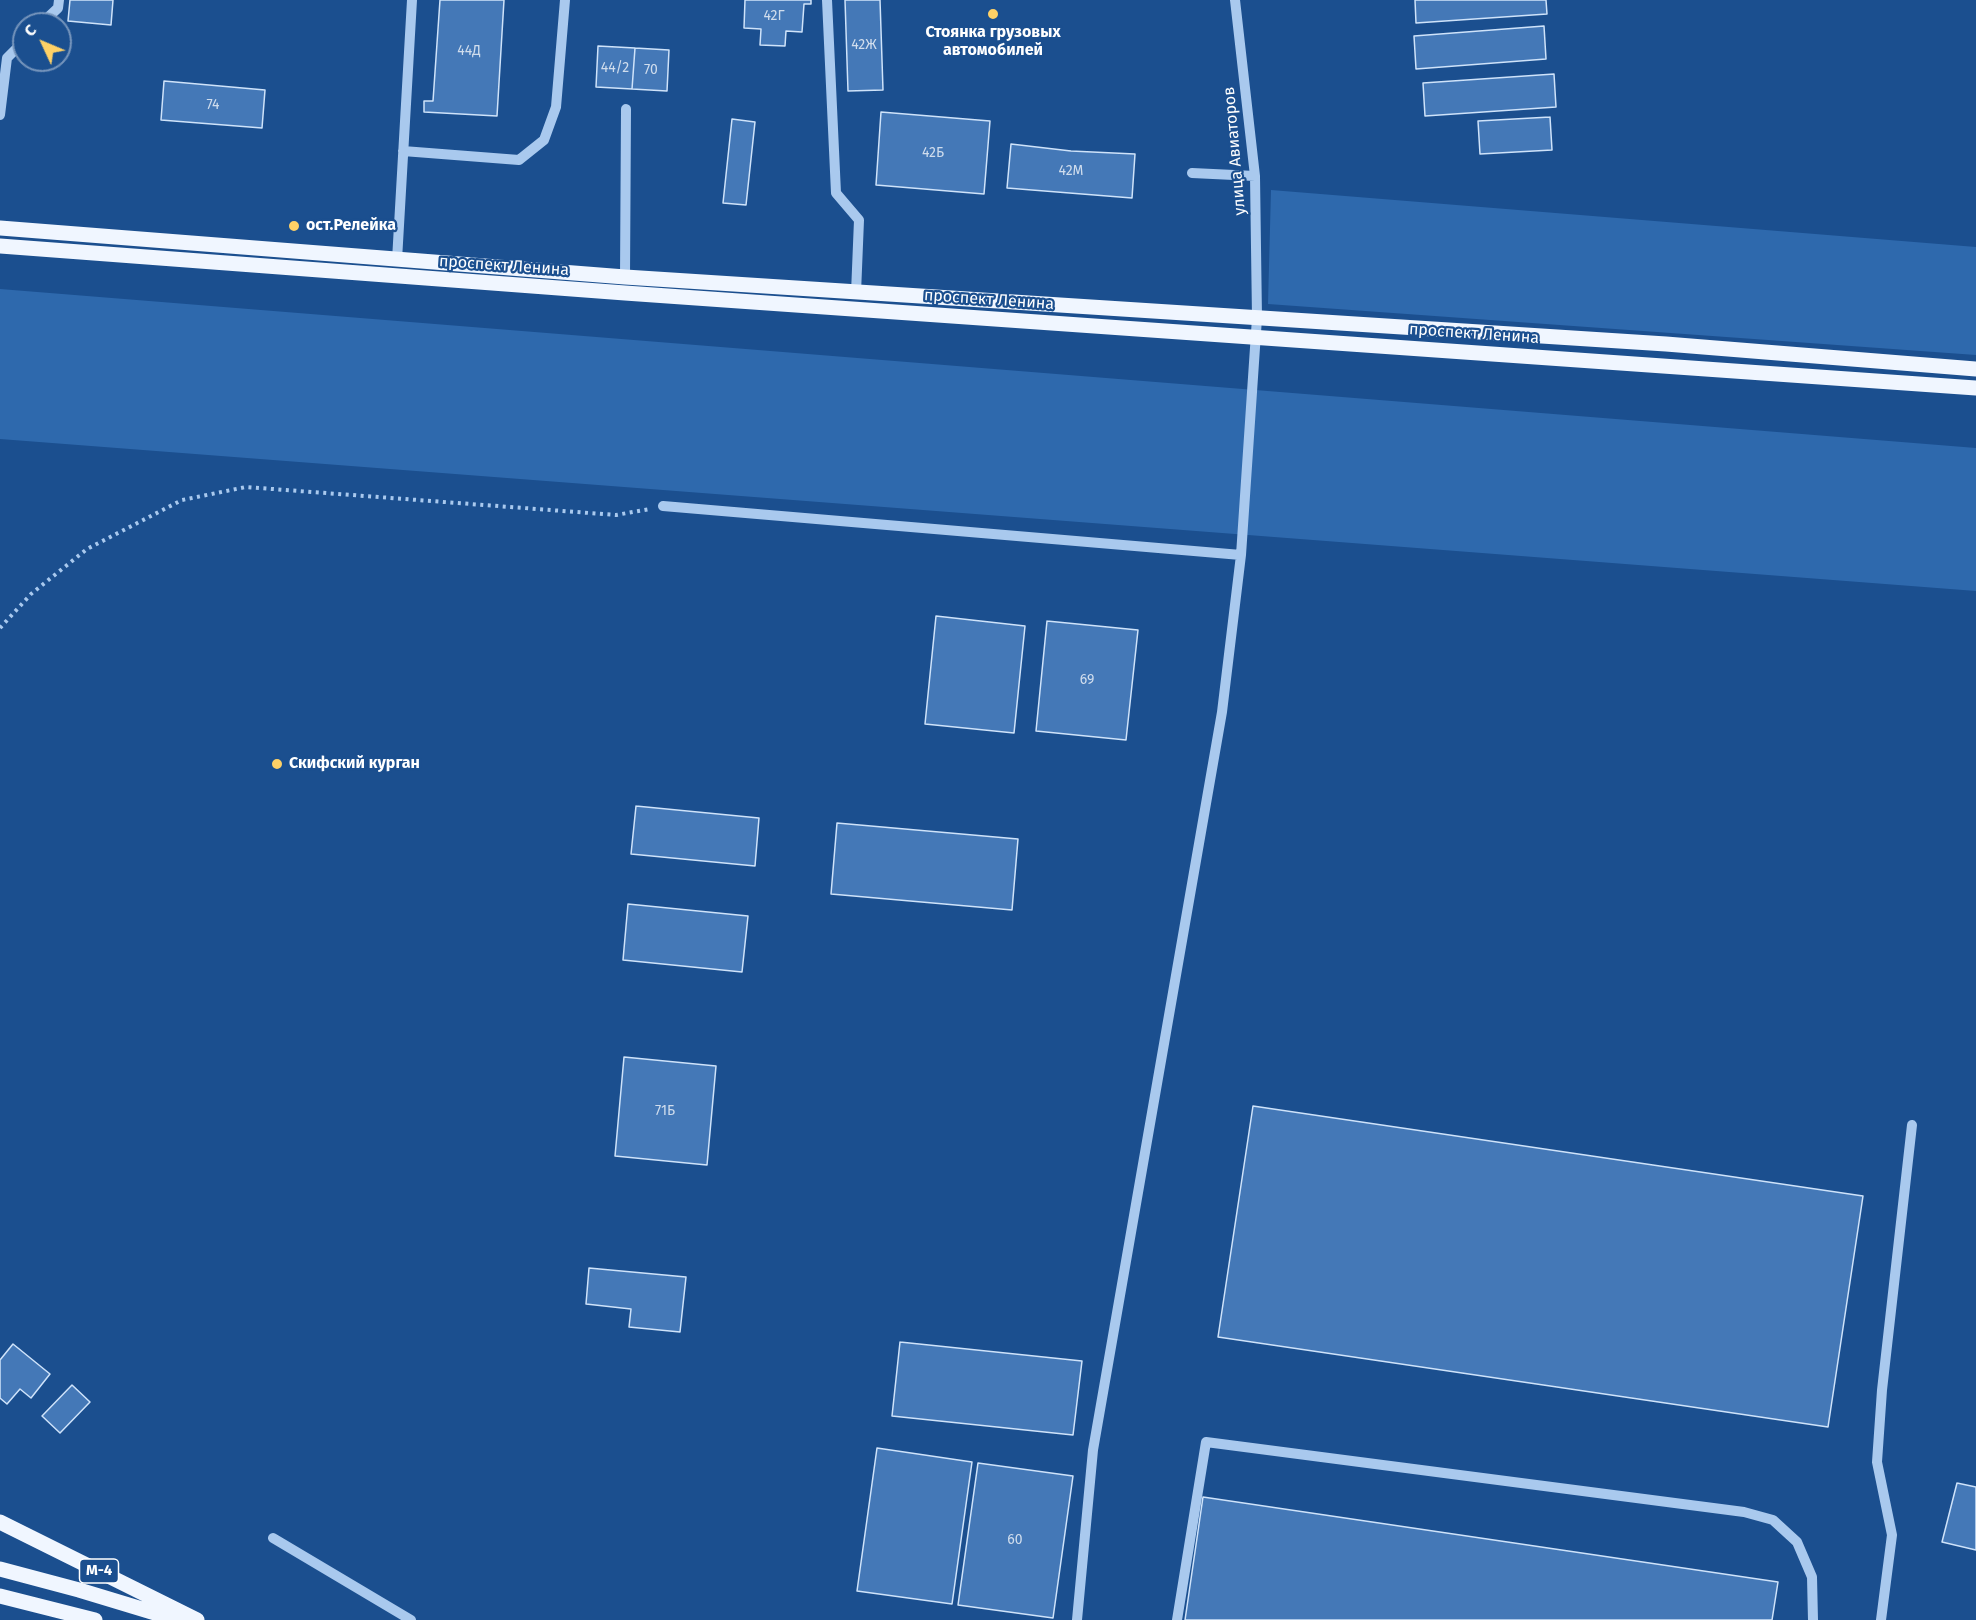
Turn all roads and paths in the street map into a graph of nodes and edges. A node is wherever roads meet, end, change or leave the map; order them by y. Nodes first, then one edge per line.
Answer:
1 (412, 0) edge
2 (565, 0) edge
3 (827, 0) edge
4 (1235, 0) edge
5 (12, 53) edge
6 (627, 109) dead end
7 (0, 115) edge
8 (403, 151) junction
9 (1192, 173) dead end
10 (1255, 176) junction
11 (0, 228) edge
12 (0, 246) edge
13 (397, 260) junction
14 (625, 277) junction
15 (856, 293) junction
16 (1257, 318) junction
17 (1256, 336) junction
18 (1976, 369) edge
19 (1976, 388) edge
20 (663, 506) joint
21 (1241, 555) junction
22 (0, 628) edge
23 (1912, 1125) dead end
24 (0, 1522) edge
25 (273, 1538) dead end
26 (0, 1569) edge
27 (0, 1596) edge
28 (95, 1620) edge
29 (178, 1620) edge
30 (197, 1620) edge
31 (411, 1620) edge
32 (1077, 1620) edge
33 (1177, 1620) edge
34 (1813, 1620) edge
35 (1881, 1620) edge

1 - 8 street
2 - 8 street
3 - 15 street
4 - 10 street, улица Авиаторов
5 - 7 street
6 - 14 street
8 - 13 street
9 - 10 street
10 - 16 street, улица Авиаторов
11 - 13 main road, проспект Ленина
12 - 17 main road, проспект Ленина
13 - 14 main road, проспект Ленина
14 - 15 main road, проспект Ленина
15 - 16 main road, проспект Ленина
16 - 17 street, улица Авиаторов
16 - 18 main road, проспект Ленина
17 - 19 main road, проспект Ленина
17 - 21 street, улица Авиаторов
20 - 21 street
20 - 22 path
21 - 32 street, улица Авиаторов
23 - 35 street
24 - 30 main road, М-4
25 - 31 street
26 - 29 main road
27 - 28 main road
33 - 34 street

